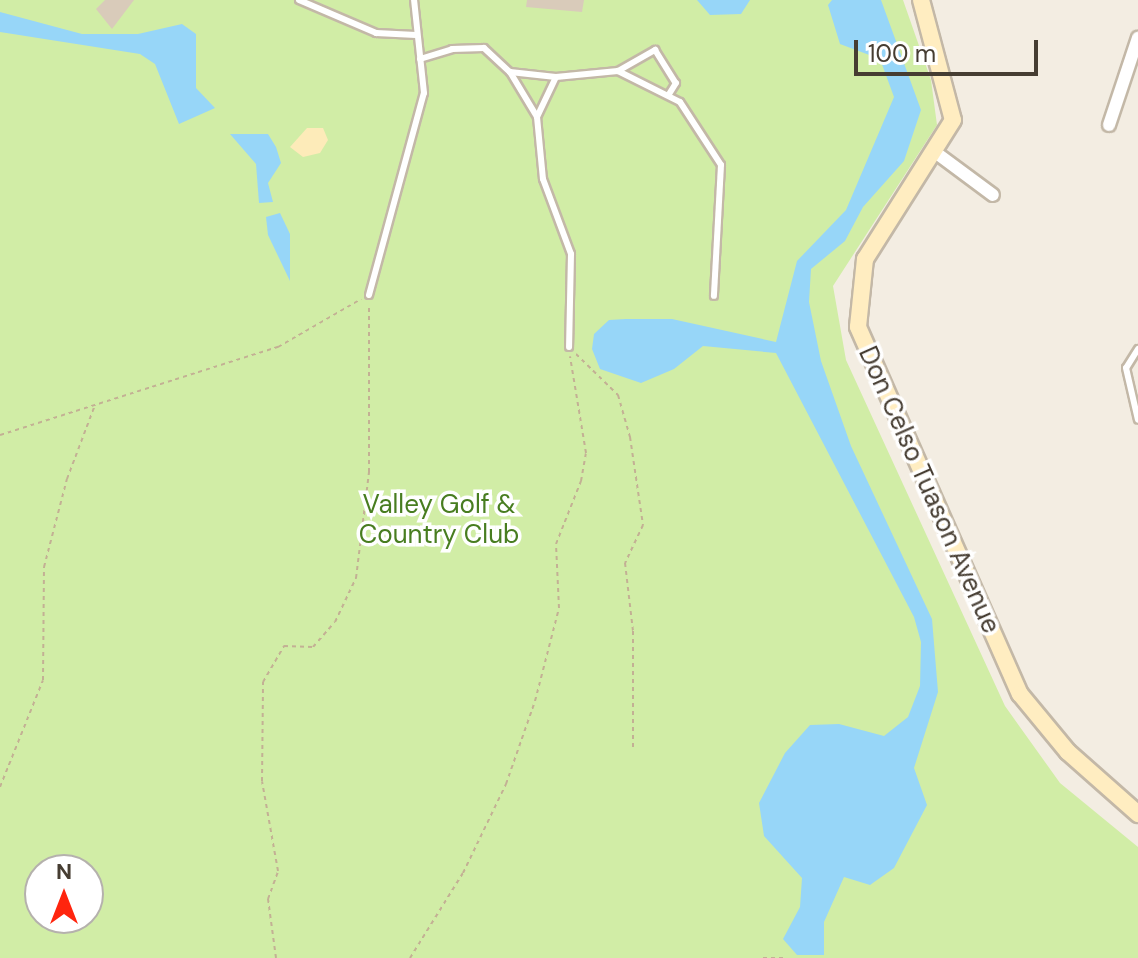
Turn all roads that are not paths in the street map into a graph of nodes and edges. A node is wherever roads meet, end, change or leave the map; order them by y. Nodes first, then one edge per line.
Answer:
1 (299, 0) edge
2 (414, 0) edge
3 (921, 0) edge
4 (416, 35) junction
5 (1138, 38) edge
6 (420, 59) junction
7 (618, 71) junction
8 (510, 72) junction
9 (556, 77) junction
10 (669, 94) junction
11 (537, 117) junction
12 (1109, 125) dead end
13 (935, 152) junction
14 (993, 195) dead end
15 (369, 295) road end
16 (714, 296) dead end
17 (569, 347) road end
18 (1138, 349) edge
19 (1138, 420) edge
20 (1138, 814) edge

1 - 4 lane
2 - 4 lane
3 - 13 street, Don Celso Tuason Avenue
4 - 6 lane
5 - 12 street
6 - 8 lane
6 - 15 lane
7 - 9 lane
7 - 10 lane
7 - 10 lane
8 - 9 lane
8 - 11 lane
9 - 11 lane
10 - 16 lane
11 - 17 lane
13 - 14 street
13 - 20 street, Don Celso Tuason Avenue
18 - 19 lane

